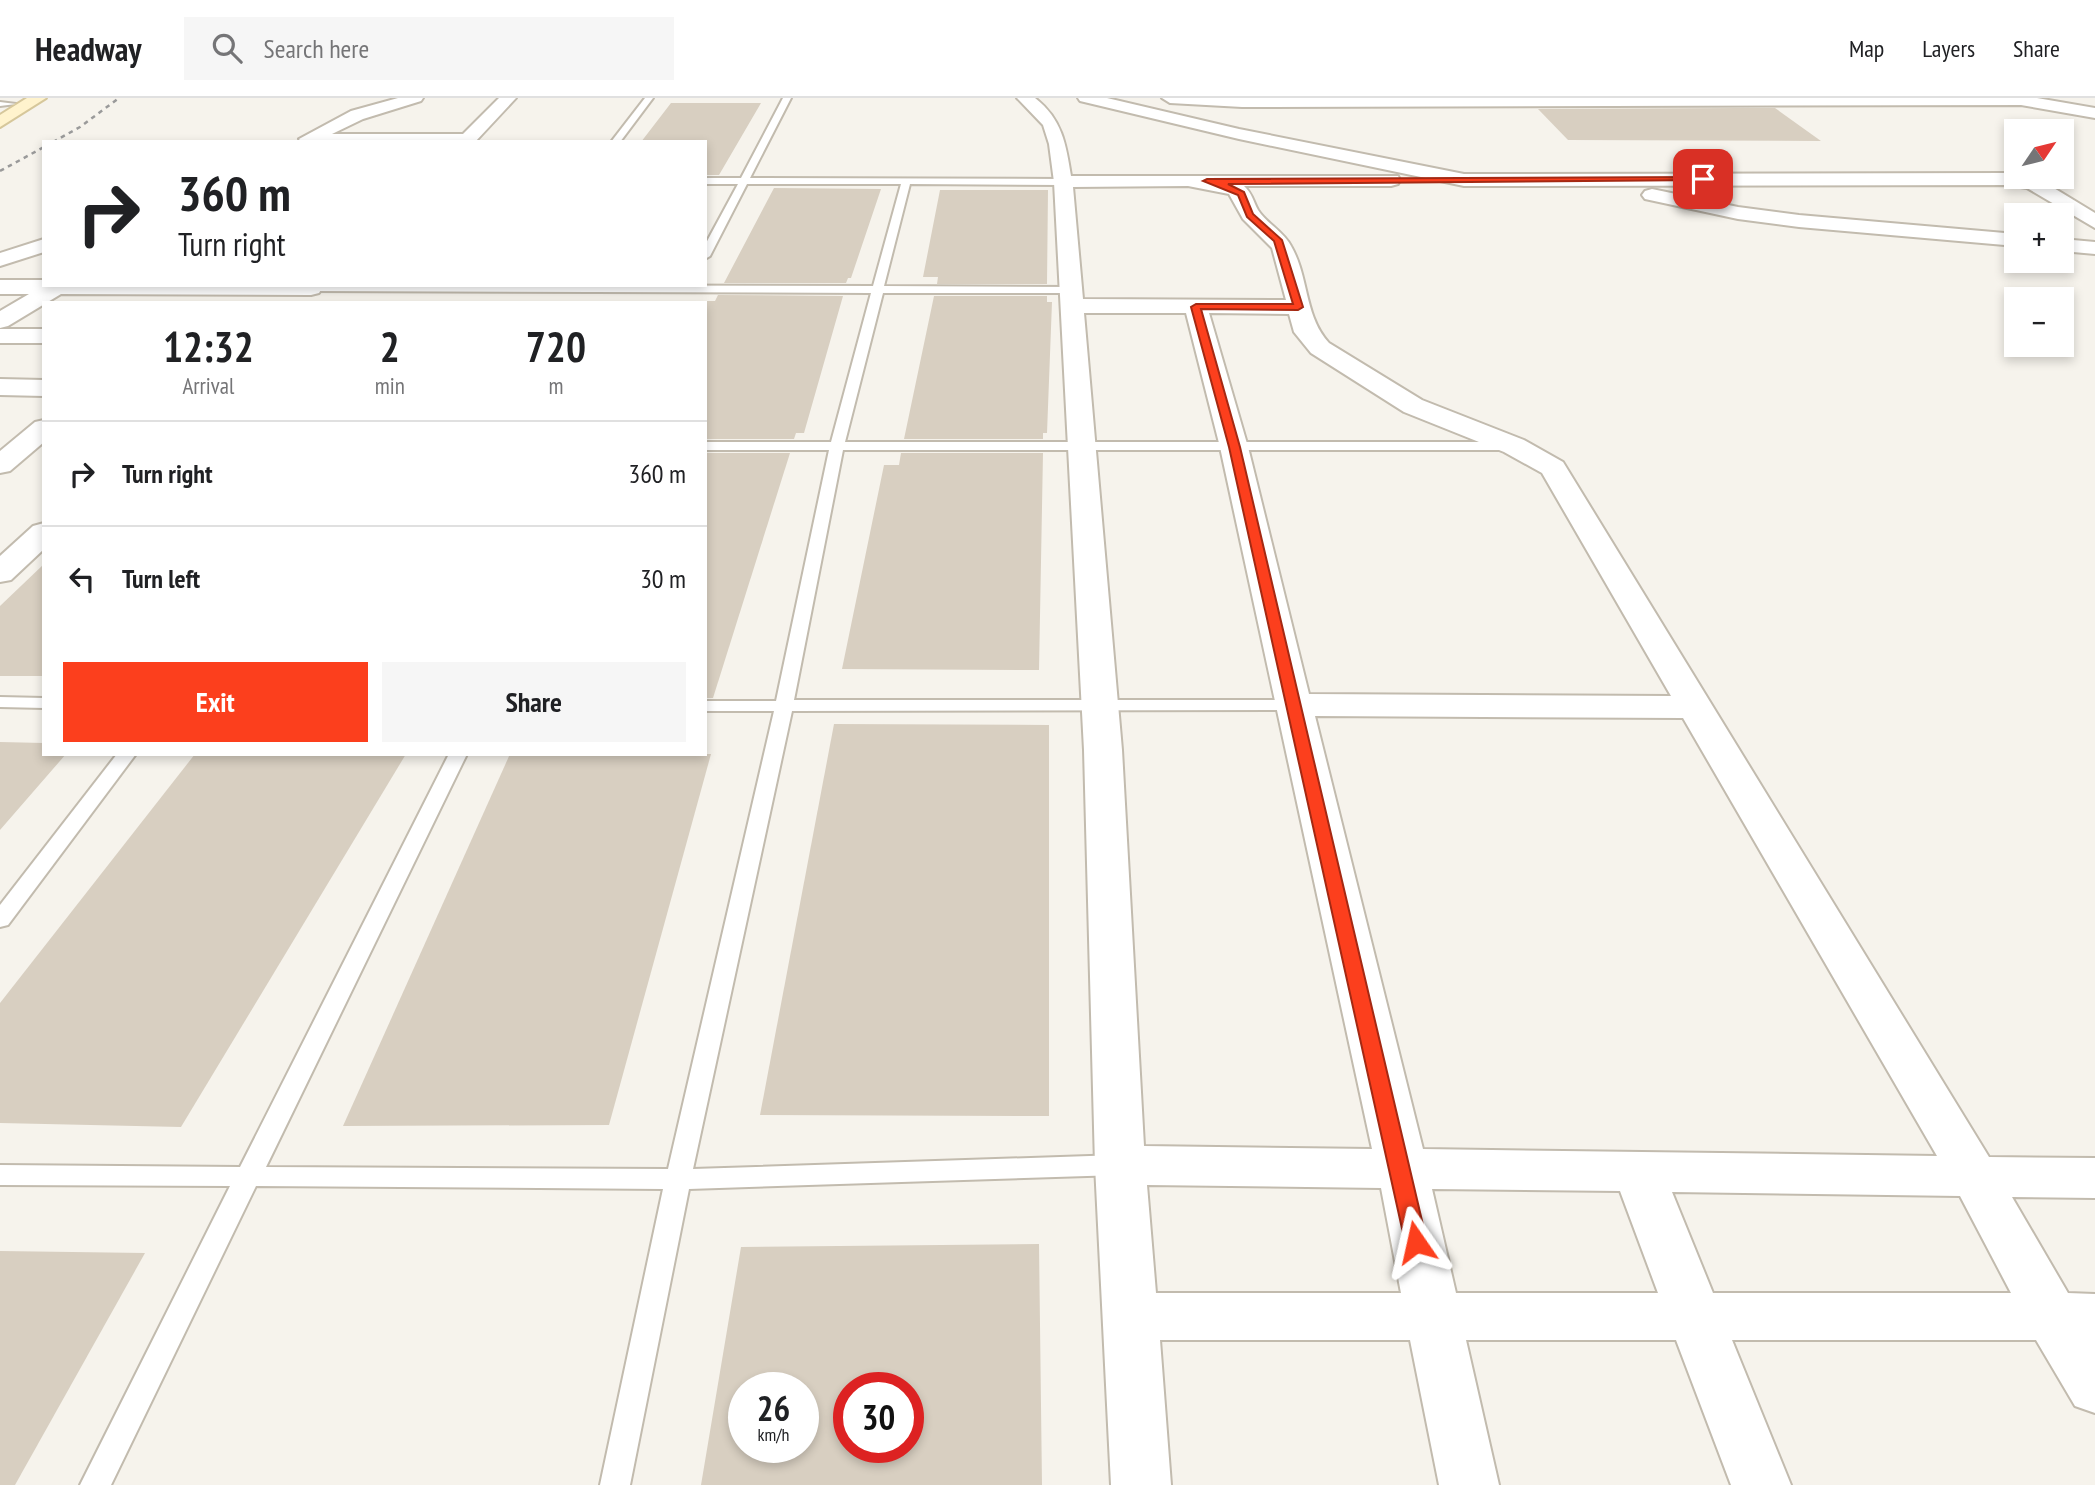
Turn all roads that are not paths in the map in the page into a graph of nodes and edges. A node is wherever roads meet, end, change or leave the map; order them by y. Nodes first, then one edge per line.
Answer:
1 (38, 98) edge
2 (415, 98) edge
3 (508, 98) edge
4 (649, 98) edge
5 (787, 98) edge
6 (1086, 98) edge
7 (1170, 98) edge
8 (2023, 99) edge
9 (1046, 111) edge
10 (2095, 113) edge
11 (1157, 116) junction
12 (1090, 117) dead end
13 (0, 122) edge
14 (306, 140) edge
15 (466, 140) edge
16 (617, 140) edge
17 (1564, 179) junction
18 (1464, 180) junction
19 (707, 181) edge
20 (744, 181) junction
21 (1207, 181) junction
22 (906, 182) junction
23 (1063, 182) junction
24 (2095, 222) edge
25 (2004, 239) edge
26 (42, 246) edge
27 (2074, 246) edge
28 (2095, 248) edge
29 (707, 252) edge
30 (0, 260) edge
31 (0, 287) edge
32 (55, 287) junction
33 (472, 287) edge
34 (504, 287) edge
35 (689, 287) edge
36 (203, 288) junction
37 (878, 289) junction
38 (307, 292) edge
39 (1070, 298) junction
40 (187, 301) edge
41 (493, 301) edge
42 (1196, 307) junction
43 (1298, 307) junction
44 (0, 321) edge
45 (0, 336) edge
46 (42, 336) edge
47 (0, 387) edge
48 (42, 388) edge
49 (42, 430) edge
50 (837, 445) junction
51 (1080, 445) junction
52 (707, 446) edge
53 (1514, 446) junction
54 (1234, 447) junction
55 (42, 454) edge
56 (4, 458) edge
57 (42, 534) edge
58 (3, 567) edge
59 (0, 702) edge
60 (42, 703) edge
61 (784, 705) junction
62 (1098, 705) junction
63 (1292, 705) junction
64 (707, 706) edge
65 (1697, 707) junction
66 (125, 756) edge
67 (457, 756) edge
68 (0, 920) edge
69 (1120, 1165) junction
70 (1402, 1168) junction
71 (1638, 1171) junction
72 (0, 1175) edge
73 (248, 1175) junction
74 (1974, 1175) junction
75 (2095, 1178) edge
76 (678, 1179) junction
77 (1132, 1316) junction
78 (1431, 1316) junction
79 (2073, 1317) edge
80 (1694, 1318) junction
81 (2095, 1388) edge
82 (95, 1485) edge
83 (615, 1485) edge
84 (1141, 1485) edge
85 (1469, 1485) edge
86 (1761, 1485) edge

1 - 13 main road
2 - 14 street
3 - 15 street
4 - 16 lane
5 - 20 lane
6 - 11 street
7 - 8 street
8 - 10 street
9 - 23 street
11 - 12 street
11 - 18 street
17 - 18 street
17 - 24 street
17 - 25 street
18 - 21 street
19 - 20 lane
20 - 22 lane
20 - 29 lane
21 - 23 street
21 - 43 street
22 - 23 lane
22 - 37 lane
23 - 39 street
26 - 30 street
27 - 28 street
31 - 32 street
32 - 36 street
32 - 44 street
33 - 38 lane
34 - 41 lane
35 - 37 lane
36 - 38 street
36 - 40 street
37 - 39 lane
37 - 50 lane
39 - 42 street
39 - 51 street
42 - 43 street
42 - 54 street
43 - 53 street
45 - 46 street
47 - 48 street
49 - 56 street
50 - 51 lane
50 - 52 lane
50 - 61 lane
51 - 54 lane
51 - 62 street
53 - 54 lane
53 - 65 street
54 - 63 street
55 - 56 street
57 - 58 street
59 - 60 lane
61 - 62 lane
61 - 64 lane
61 - 76 lane
62 - 63 lane
62 - 69 street
63 - 65 street
63 - 70 street
65 - 74 street
66 - 68 lane
67 - 73 lane
69 - 70 street
69 - 76 lane
69 - 77 street
70 - 71 street
70 - 78 street
71 - 74 street
71 - 80 street
72 - 73 lane
73 - 76 lane
73 - 82 lane
74 - 75 street
74 - 79 street
76 - 83 lane
77 - 78 street
77 - 84 street
78 - 80 street
78 - 85 street
79 - 80 street
79 - 81 street
80 - 86 street

